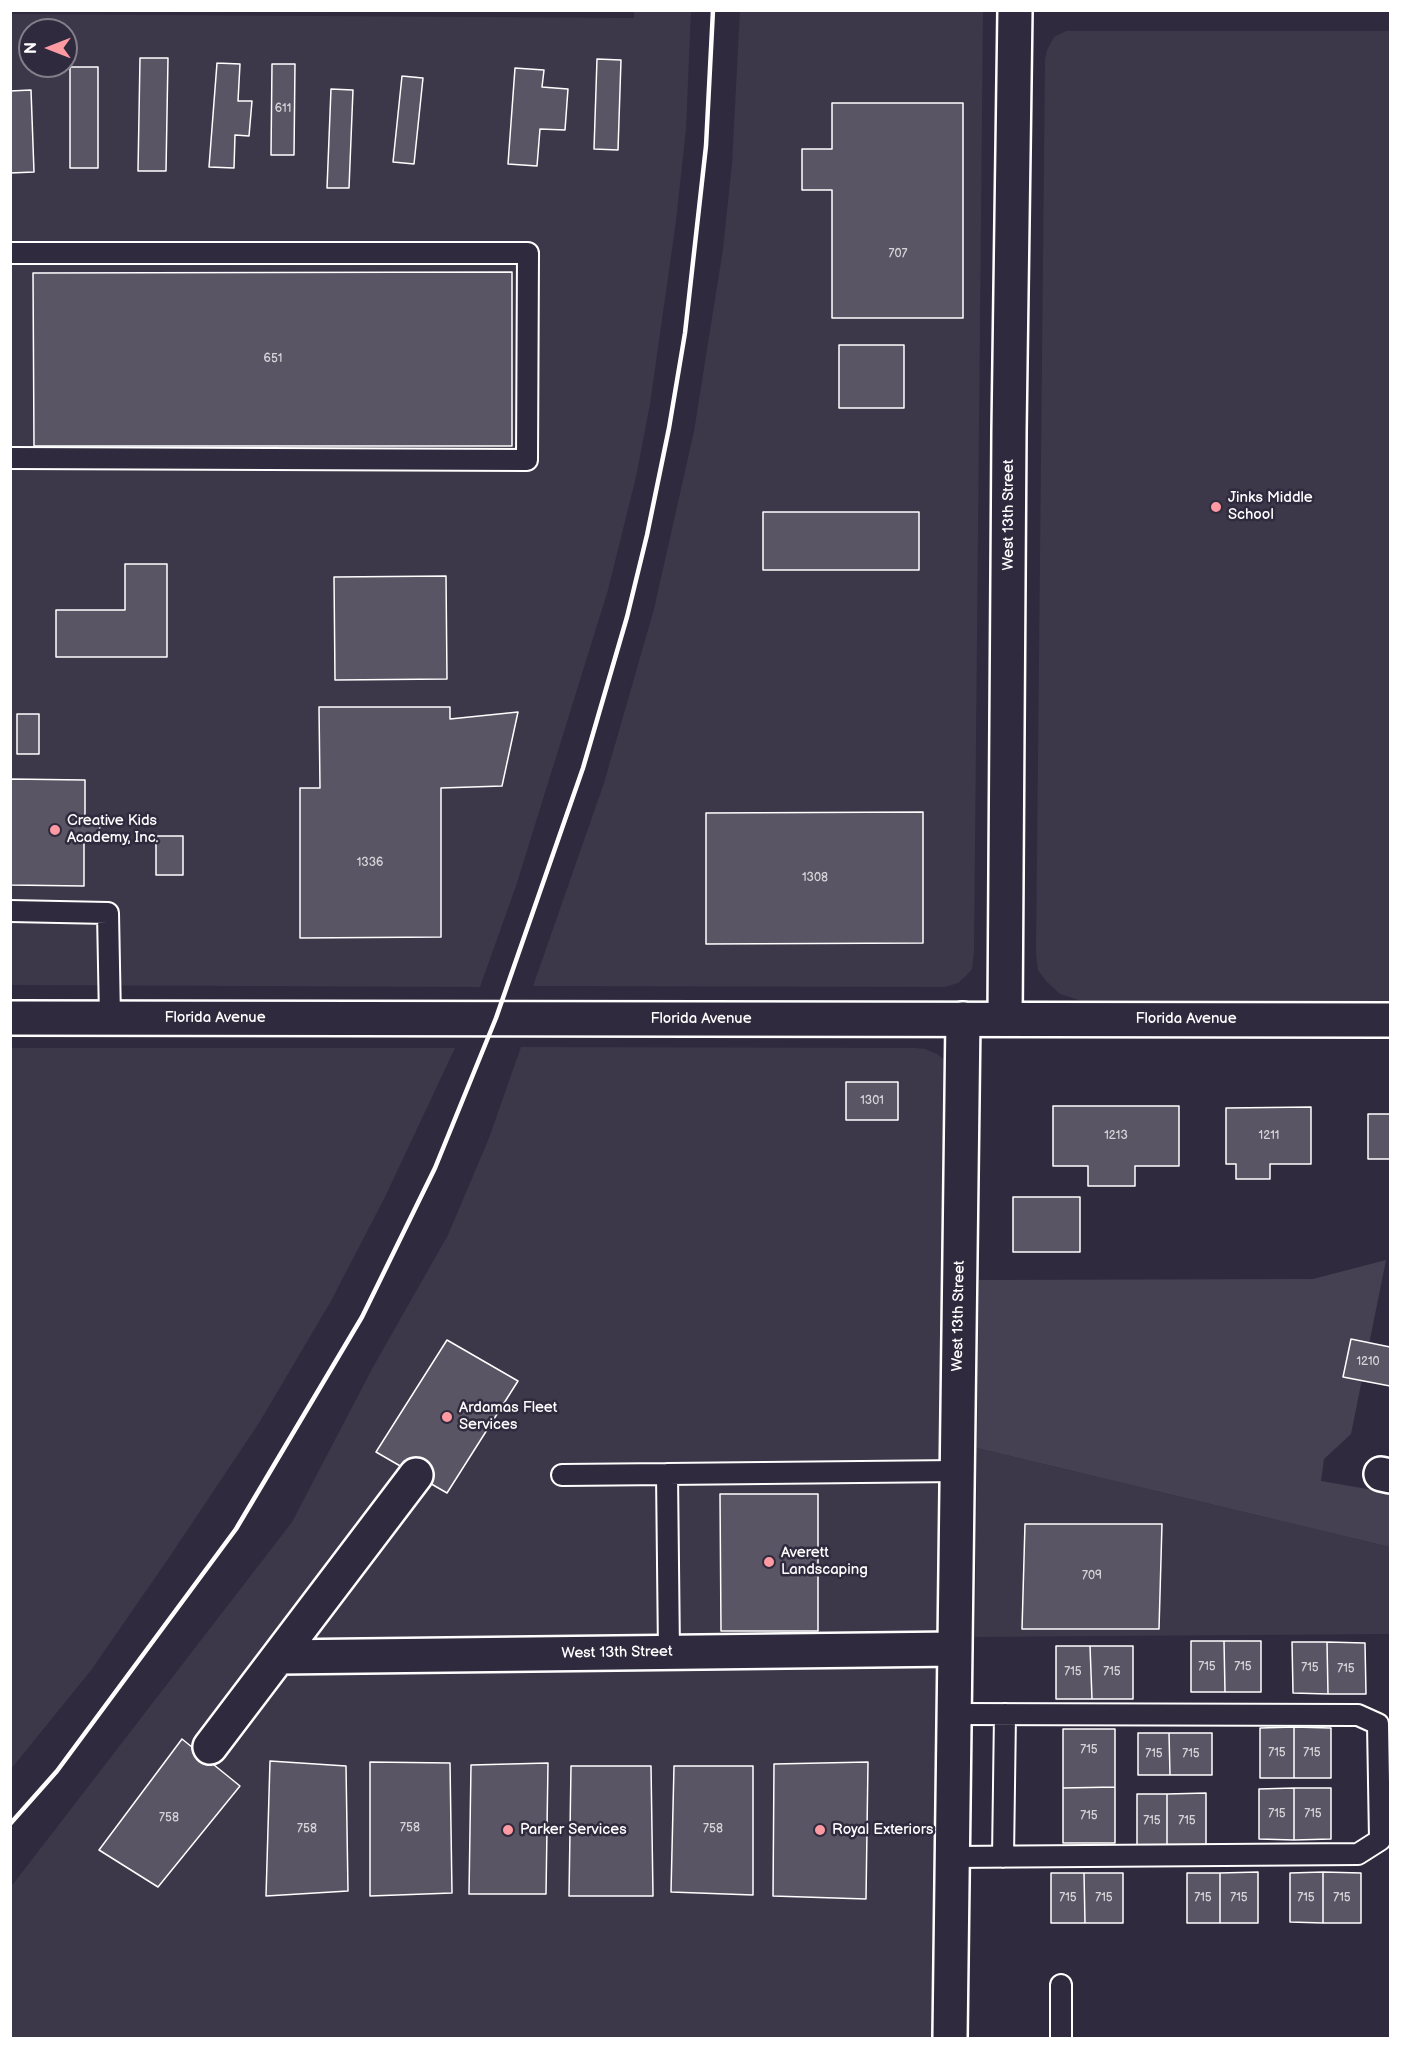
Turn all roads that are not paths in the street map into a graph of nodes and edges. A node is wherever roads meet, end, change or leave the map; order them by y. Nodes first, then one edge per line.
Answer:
1 (1015, 10) edge
2 (10, 253) edge
3 (10, 458) edge
4 (10, 911) edge
5 (10, 1018) edge
6 (110, 1018) junction
7 (963, 1019) junction
8 (1005, 1019) junction
9 (1390, 1020) edge
10 (957, 1471) junction
11 (667, 1474) junction
12 (416, 1475) dead end
13 (562, 1475) dead end
14 (955, 1649) junction
15 (669, 1653) junction
16 (279, 1657) junction
17 (954, 1714) junction
18 (1005, 1714) junction
19 (210, 1747) dead end
20 (952, 1857) junction
21 (1003, 1857) junction
22 (1061, 1985) dead end
23 (950, 2038) edge
24 (1061, 2038) edge

1 - 8 street, West 13th Street
2 - 3 lane
4 - 6 lane
5 - 6 street, Florida Avenue
6 - 7 street, Florida Avenue
7 - 8 street, Florida Avenue
7 - 10 street, West 13th Street
8 - 9 street, Florida Avenue
10 - 11 lane
10 - 14 street, West 13th Street
11 - 13 lane
11 - 15 lane
12 - 16 street
14 - 15 street, West 13th Street
14 - 17 street, West 13th Street
15 - 16 street, West 13th Street
16 - 19 street
17 - 18 lane
17 - 20 street, West 13th Street
18 - 21 lane
18 - 21 lane
20 - 21 lane
20 - 23 street, West 13th Street
22 - 24 lane

